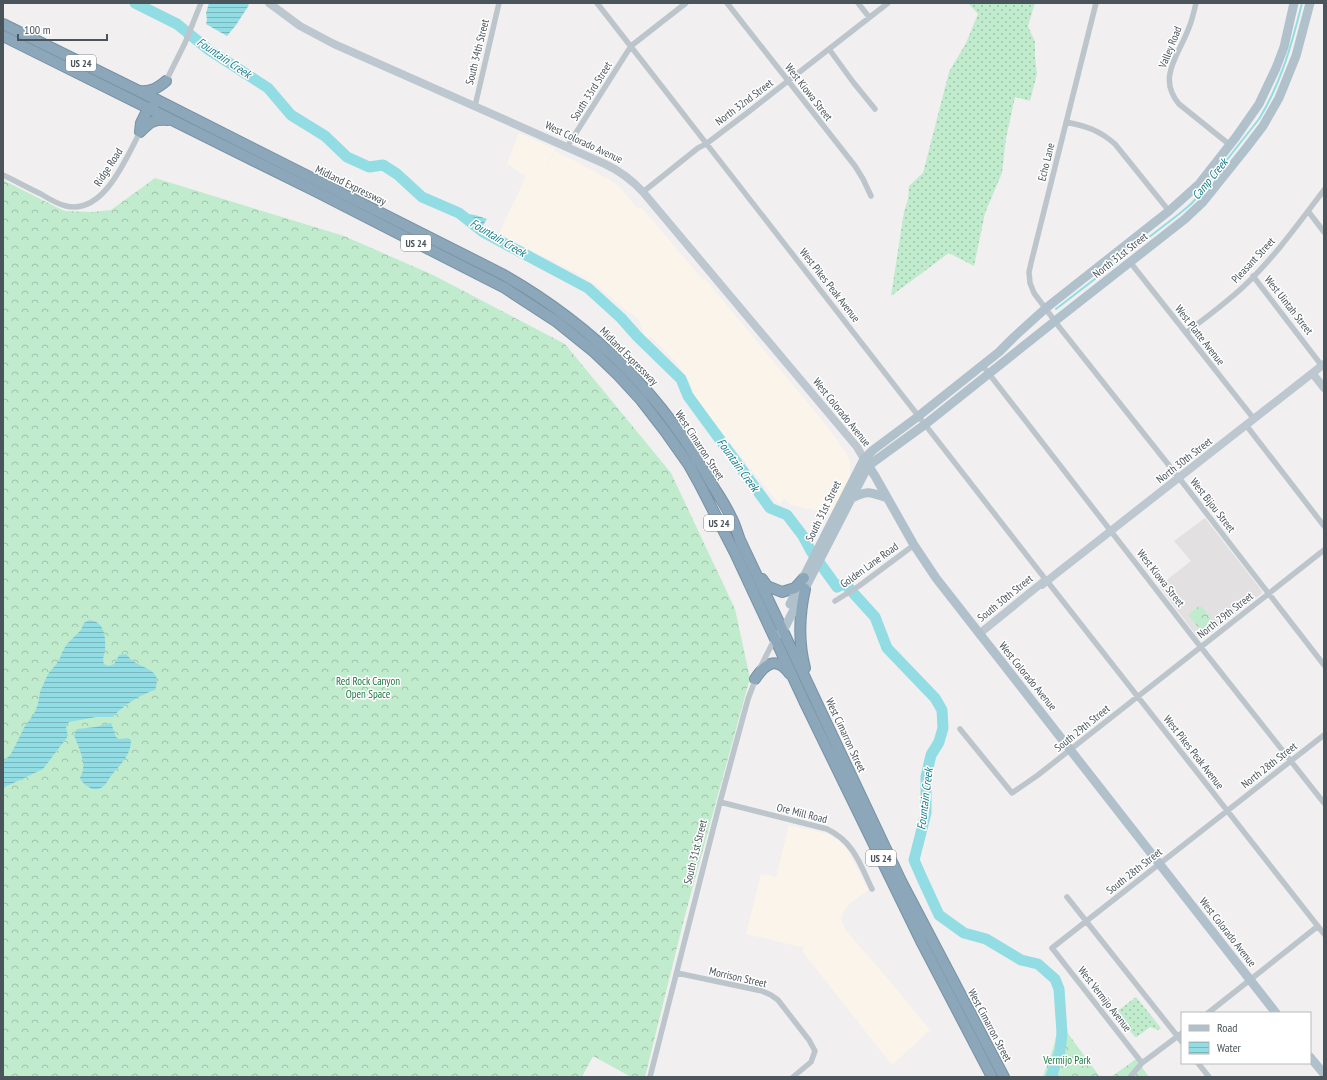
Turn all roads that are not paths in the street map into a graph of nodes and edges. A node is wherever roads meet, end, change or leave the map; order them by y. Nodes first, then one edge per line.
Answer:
1 (200, 3) edge
2 (269, 3) edge
3 (500, 3) edge
4 (597, 3) edge
5 (686, 3) edge
6 (727, 3) edge
7 (858, 3) edge
8 (888, 3) edge
9 (1096, 3) edge
10 (1196, 3) edge
11 (1294, 3) edge
12 (1310, 3) edge
13 (869, 17) junction
14 (3, 24) edge
15 (3, 36) edge
16 (631, 46) junction
17 (829, 49) junction
18 (166, 81) junction
19 (788, 82) junction
20 (137, 91) junction
21 (128, 99) junction
22 (159, 101) junction
23 (474, 106) junction
24 (148, 109) junction
25 (174, 109) junction
26 (875, 109) dead end
27 (170, 120) junction
28 (1066, 122) junction
29 (140, 132) junction
30 (706, 144) junction
31 (1230, 145) junction
32 (567, 147) junction
33 (3, 175) edge
34 (1324, 190) edge
35 (643, 192) junction
36 (871, 196) dead end
37 (1169, 211) junction
38 (1308, 211) junction
39 (1324, 232) edge
40 (1130, 262) junction
41 (1254, 276) junction
42 (1046, 308) junction
43 (1055, 321) junction
44 (1186, 333) junction
45 (1323, 365) edge
46 (983, 366) junction
47 (989, 374) junction
48 (1313, 374) junction
49 (1324, 388) edge
50 (661, 408) joint
51 (653, 415) joint
52 (919, 416) junction
53 (1254, 420) junction
54 (925, 424) junction
55 (1246, 425) junction
56 (866, 462) junction
57 (1179, 478) junction
58 (852, 498) junction
59 (887, 498) junction
60 (1324, 526) edge
61 (1111, 531) junction
62 (740, 540) junction
63 (914, 545) junction
64 (823, 548) junction
65 (1324, 550) edge
66 (811, 570) junction
67 (804, 578) junction
68 (1044, 582) junction
69 (805, 589) junction
70 (1269, 594) junction
71 (835, 601) dead end
72 (781, 628) junction
73 (979, 634) junction
74 (775, 638) junction
75 (1200, 646) junction
76 (1324, 665) edge
77 (755, 679) junction
78 (795, 680) junction
79 (810, 687) junction
80 (1138, 696) junction
81 (960, 729) dead end
82 (1324, 735) edge
83 (1070, 749) junction
84 (1291, 761) junction
85 (720, 802) junction
86 (1324, 802) edge
87 (1227, 811) junction
88 (1160, 864) junction
89 (872, 889) dead end
90 (1067, 897) dead end
91 (1086, 920) junction
92 (1318, 926) junction
93 (1324, 934) edge
94 (1052, 948) joint
95 (677, 973) junction
96 (1250, 981) junction
97 (1209, 1012) edge
98 (1275, 1012) edge
99 (1180, 1035) edge
100 (1311, 1058) edge
101 (1142, 1063) junction
102 (1199, 1064) edge
103 (1324, 1074) edge
104 (650, 1077) edge
105 (793, 1077) edge
106 (992, 1077) edge
107 (1004, 1077) edge
108 (1130, 1077) edge
109 (1209, 1077) edge

1 - 18 street
2 - 23 main road, West Colorado Avenue
3 - 23 street, South 34th Street
4 - 16 street, West Pikes Peak Avenue
5 - 16 street, South 33rd Street
6 - 19 street, West Kiowa Street
7 - 13 street
8 - 13 street, North 32nd Street
9 - 28 street, Echo Lane
10 - 31 street, Valley Road
11 - 31 main road, North 31st Street
12 - 40 main road, North 31st Street
13 - 17 street, North 32nd Street
14 - 20 highway, Midland Expressway / US 24
15 - 21 highway, Midland Expressway / US 24
16 - 30 street, West Pikes Peak Avenue
16 - 32 street, South 33rd Street
17 - 19 street, North 32nd Street
17 - 26 street
18 - 20 highway
18 - 22 highway
19 - 30 street, North 32nd Street
19 - 36 street, West Kiowa Street
20 - 22 highway, Midland Expressway / US 24
21 - 22 highway
21 - 24 highway, Midland Expressway / US 24
22 - 25 highway, Midland Expressway / US 24
23 - 32 main road, West Colorado Avenue
24 - 25 highway
24 - 27 highway, Midland Expressway / US 24
24 - 29 highway
25 - 50 highway, Midland Expressway / US 24
27 - 29 highway
27 - 51 highway, Midland Expressway / US 24
28 - 37 street
28 - 42 street, Echo Lane
29 - 33 street, Ridge Road
30 - 35 street, North 32nd Street
30 - 52 street, West Pikes Peak Avenue
31 - 37 main road, North 31st Street
32 - 35 main road, West Colorado Avenue
34 - 38 street, Pleasant Street
35 - 56 main road, West Colorado Avenue
37 - 42 main road, North 31st Street
38 - 39 street
38 - 41 street, Pleasant Street
40 - 43 main road, North 31st Street
40 - 44 street, West Platte Avenue
41 - 44 street, Pleasant Street
41 - 45 street, West Uintah Street
42 - 43 street, Echo Lane
42 - 46 main road, North 31st Street
43 - 47 main road, North 31st Street
43 - 57 street, West Bijou Street
44 - 53 street, West Platte Avenue
45 - 48 main road, North 30th Street
46 - 47 street, West Kiowa Street
46 - 52 main road, North 31st Street
47 - 54 main road, North 31st Street
47 - 61 street, West Kiowa Street
48 - 49 main road
48 - 53 main road, North 30th Street
50 - 62 highway, West Cimarron Street / US 24
51 - 74 highway, West Cimarron Street / US 24
52 - 54 street, West Pikes Peak Avenue
52 - 56 main road, South 31st Street
53 - 55 main road, North 30th Street
54 - 56 main road, North 31st Street
54 - 68 street, West Pikes Peak Avenue
55 - 57 main road, North 30th Street
55 - 60 street
56 - 58 main road, South 31st Street
56 - 59 main road, West Colorado Avenue
56 - 64 main road, South 31st Street
57 - 61 main road, North 30th Street
57 - 70 street, West Bijou Street
58 - 59 main road
58 - 64 main road, South 31st Street
59 - 63 main road, West Colorado Avenue
61 - 68 main road, North 30th Street
61 - 75 street, West Kiowa Street
62 - 67 highway
62 - 72 highway, West Cimarron Street / US 24
63 - 71 street, Golden Lane Road
63 - 73 main road, West Colorado Avenue
64 - 66 main road, South 31st Street
65 - 70 street, North 29th Street
66 - 67 main road, South 31st Street
66 - 69 main road, South 31st Street
67 - 72 main road, South 31st Street
68 - 73 main road, South 30th Street
68 - 80 street, West Pikes Peak Avenue
69 - 72 main road, South 31st Street
69 - 79 highway
70 - 75 street, North 29th Street
70 - 76 street, West Bijou Street
72 - 74 main road, South 31st Street
72 - 79 highway, West Cimarron Street / US 24
73 - 83 main road, West Colorado Avenue
74 - 77 street, South 31st Street
74 - 78 highway, West Cimarron Street / US 24
75 - 80 street, North 29th Street
75 - 84 street, West Kiowa Street
77 - 78 highway
77 - 85 street, South 31st Street
78 - 106 highway, West Cimarron Street / US 24
79 - 107 highway, West Cimarron Street / US 24
80 - 83 street, South 29th Street
80 - 87 street, West Pikes Peak Avenue
81 - 83 street, South 29th Street
82 - 84 street, North 28th Street
83 - 88 main road, West Colorado Avenue
84 - 86 street, West Kiowa Street
84 - 87 street, North 28th Street
85 - 89 street, Ore Mill Road
85 - 95 street, South 31st Street
87 - 88 street, South 28th Street
87 - 92 street, West Pikes Peak Avenue
88 - 91 street, South 28th Street
88 - 96 main road, West Colorado Avenue
90 - 91 street
91 - 94 street, South 28th Street
91 - 99 street
92 - 93 street, West Pikes Peak Avenue
92 - 96 street
94 - 101 street, West Vermijo Avenue
95 - 104 street, South 31st Street
95 - 105 street, Morrison Street
96 - 97 street
96 - 98 main road, West Colorado Avenue
99 - 101 street
100 - 103 main road
101 - 108 street
102 - 109 street

